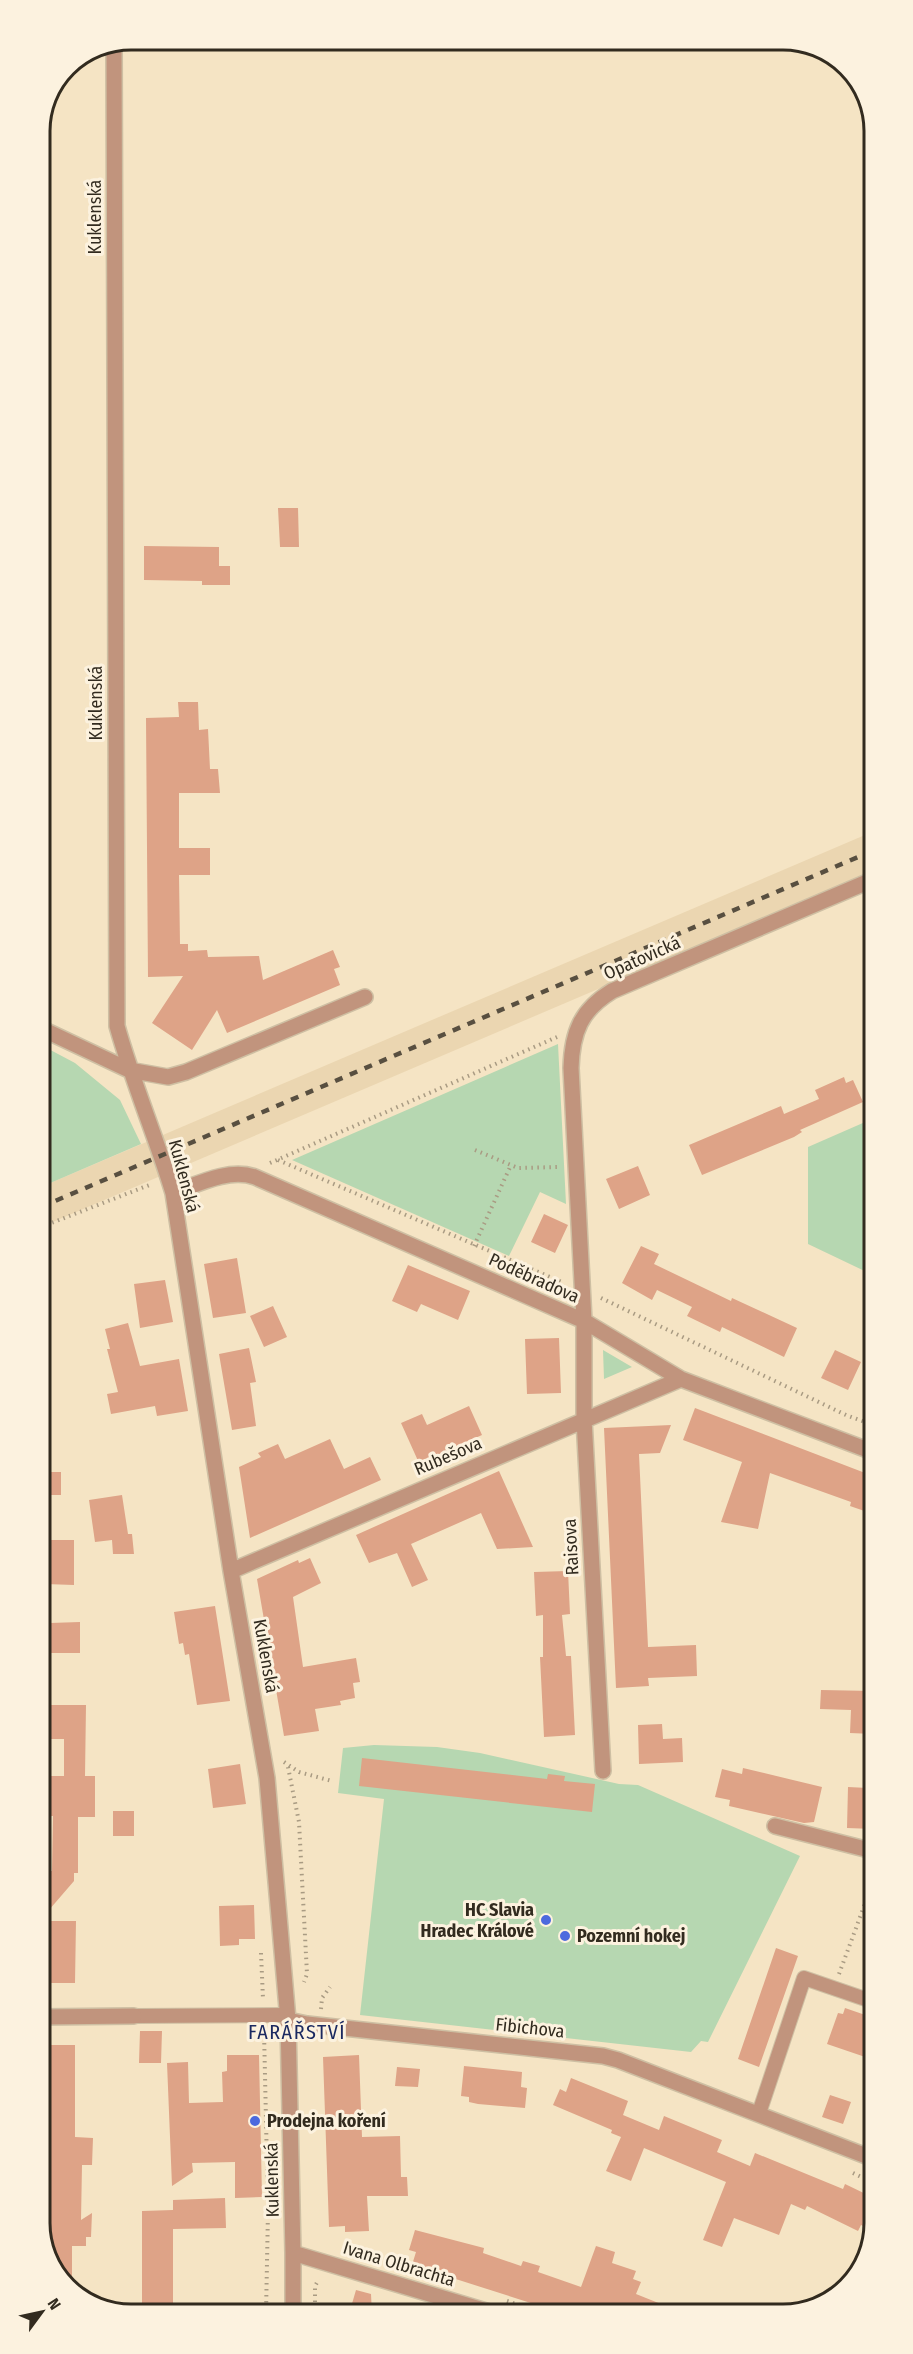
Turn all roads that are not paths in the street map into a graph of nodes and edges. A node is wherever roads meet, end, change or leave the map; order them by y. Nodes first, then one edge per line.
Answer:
1 (114, 51) edge
2 (864, 883) edge
3 (366, 997) dead end
4 (50, 1033) edge
5 (129, 1070) junction
6 (173, 1193) junction
7 (584, 1321) junction
8 (681, 1379) junction
9 (584, 1419) junction
10 (864, 1449) edge
11 (231, 1571) junction
12 (603, 1771) dead end
13 (775, 1826) dead end
14 (864, 1849) edge
15 (864, 1999) edge
16 (134, 2016) joint
17 (50, 2017) edge
18 (287, 2017) junction
19 (759, 2113) junction
20 (864, 2155) edge
21 (293, 2253) junction
22 (292, 2304) edge
23 (463, 2304) edge

1 - 5 street, Kuklenská
2 - 7 street, Opatovická
3 - 5 street
4 - 5 street
5 - 6 street, Kuklenská
6 - 7 street, Poděbradova
6 - 11 street, Kuklenská
7 - 8 street, Poděbradova
7 - 9 street, Raisova
8 - 9 street, Rubešova
8 - 10 street, Poděbradova
9 - 11 street, Rubešova
9 - 12 street, Raisova
11 - 18 street, Kuklenská
13 - 14 street
15 - 19 lane
16 - 17 street, Fibichova
16 - 18 lane, Fibichova
18 - 19 street, Fibichova
18 - 21 street, Kuklenská
19 - 20 street, Fibichova
21 - 22 street, Kuklenská
21 - 23 street, Ivana Olbrachta

